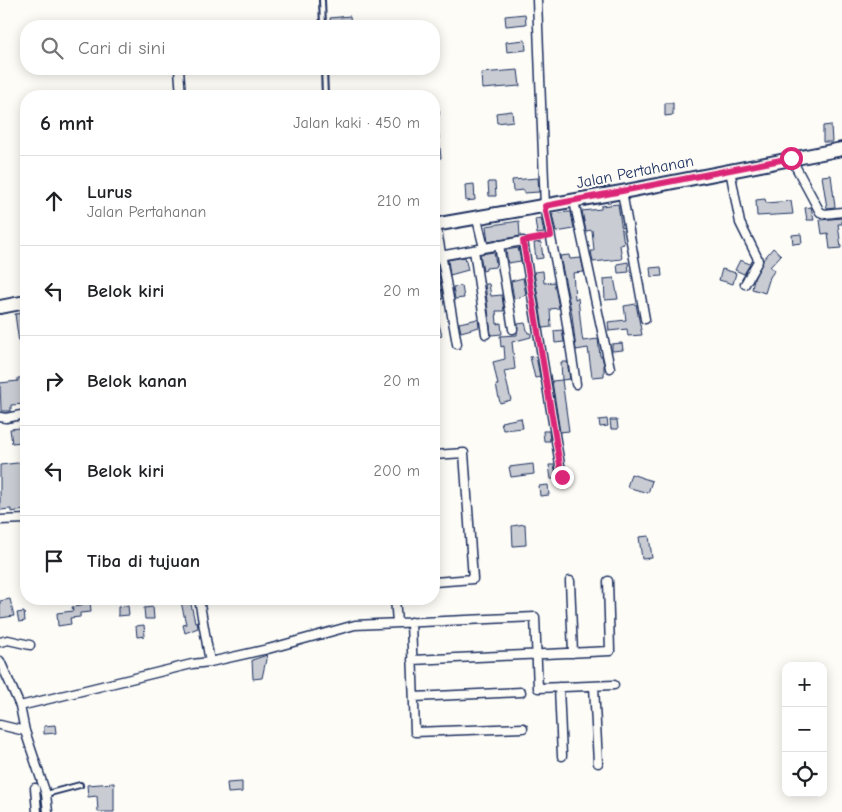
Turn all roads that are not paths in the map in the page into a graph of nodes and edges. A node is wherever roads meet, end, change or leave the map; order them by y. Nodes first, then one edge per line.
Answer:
1 (322, 0) edge
2 (537, 0) edge
3 (323, 20) edge
4 (180, 75) edge
5 (324, 75) edge
6 (181, 90) edge
7 (325, 90) edge
8 (842, 148) edge
9 (791, 158) junction
10 (730, 170) junction
11 (622, 192) junction
12 (574, 201) junction
13 (545, 206) junction
14 (842, 212) edge
15 (477, 219) junction
16 (440, 224) edge
17 (499, 246) junction
18 (484, 248) junction
19 (474, 250) junction
20 (440, 256) edge
21 (440, 270) edge
22 (745, 284) dead end
23 (20, 303) edge
24 (0, 307) edge
25 (645, 319) dead end
26 (513, 329) dead end
27 (486, 334) dead end
28 (457, 344) dead end
29 (610, 368) dead end
30 (576, 384) dead end
31 (20, 415) edge
32 (0, 417) edge
33 (440, 455) edge
34 (562, 477) dead end
35 (20, 519) edge
36 (0, 520) edge
37 (570, 581) dead end
38 (608, 581) dead end
39 (440, 582) edge
40 (200, 605) edge
41 (396, 605) edge
42 (397, 622) junction
43 (411, 622) junction
44 (0, 642) edge
45 (30, 645) dead end
46 (572, 653) junction
47 (536, 654) junction
48 (0, 660) edge
49 (412, 660) junction
50 (210, 662) junction
51 (614, 685) dead end
52 (594, 686) junction
53 (559, 687) junction
54 (521, 692) dead end
55 (414, 697) junction
56 (20, 706) junction
57 (0, 725) edge
58 (523, 728) dead end
59 (25, 731) junction
60 (562, 756) dead end
61 (598, 763) dead end
62 (80, 785) dead end
63 (35, 788) dead end
64 (46, 794) junction
65 (37, 812) edge
66 (48, 812) edge

1 - 3 lane
2 - 13 street
4 - 6 street
5 - 7 lane
8 - 9 main road, Jalan Pertahanan
9 - 10 main road, Jalan Pertahanan
9 - 14 street
10 - 11 main road, Jalan Pertahanan
10 - 22 street
11 - 12 main road, Jalan Pertahanan
11 - 25 street
12 - 13 main road, Jalan Pertahanan
12 - 29 street
13 - 15 main road, Jalan Pertahanan
13 - 30 street
15 - 16 main road, Jalan Pertahanan
15 - 18 street
17 - 18 street
17 - 26 street
17 - 34 street
18 - 19 street
19 - 20 street
19 - 27 street
21 - 28 street
23 - 24 main road
31 - 32 street
33 - 39 street
35 - 36 street
37 - 46 street
38 - 46 street
40 - 50 street
41 - 42 street
42 - 43 street
42 - 50 street
43 - 47 street
43 - 49 street
44 - 45 street
46 - 47 street
47 - 49 street
47 - 53 street
48 - 56 street
49 - 55 street
50 - 56 street
51 - 52 street
52 - 53 street
52 - 61 street
53 - 60 street
54 - 55 street
55 - 58 street
56 - 59 street
57 - 59 street
59 - 64 street
62 - 64 lane
63 - 65 street
64 - 66 street

